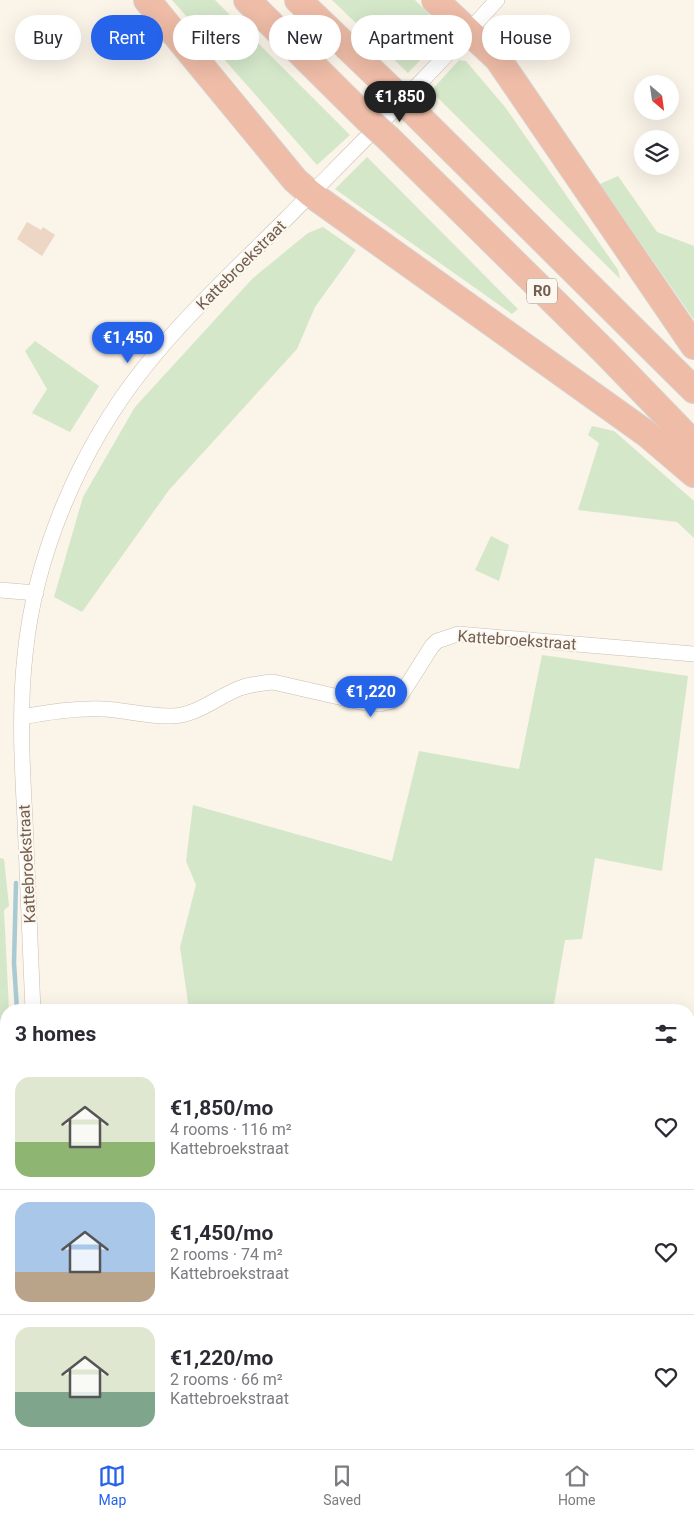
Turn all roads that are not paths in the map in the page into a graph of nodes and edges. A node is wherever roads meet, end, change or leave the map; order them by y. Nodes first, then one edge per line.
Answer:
1 (146, 0) edge
2 (247, 0) edge
3 (298, 0) edge
4 (435, 0) edge
5 (497, 0) edge
6 (450, 15) edge
7 (472, 28) edge
8 (472, 36) edge
9 (441, 60) edge
10 (311, 194) junction
11 (694, 346) edge
12 (694, 390) edge
13 (694, 444) edge
14 (694, 474) edge
15 (0, 590) edge
16 (36, 593) junction
17 (694, 654) edge
18 (23, 717) junction
19 (33, 1004) edge

1 - 10 highway
2 - 13 highway, R0, bridge
3 - 12 highway, R0, bridge
4 - 6 highway
5 - 7 street, Kattebroekstraat
8 - 11 highway
9 - 10 street, Kattebroekstraat
10 - 14 highway
10 - 16 street, Kattebroekstraat
15 - 16 street
16 - 18 street, Kattebroekstraat
17 - 18 street, Kattebroekstraat
18 - 19 street, Kattebroekstraat

